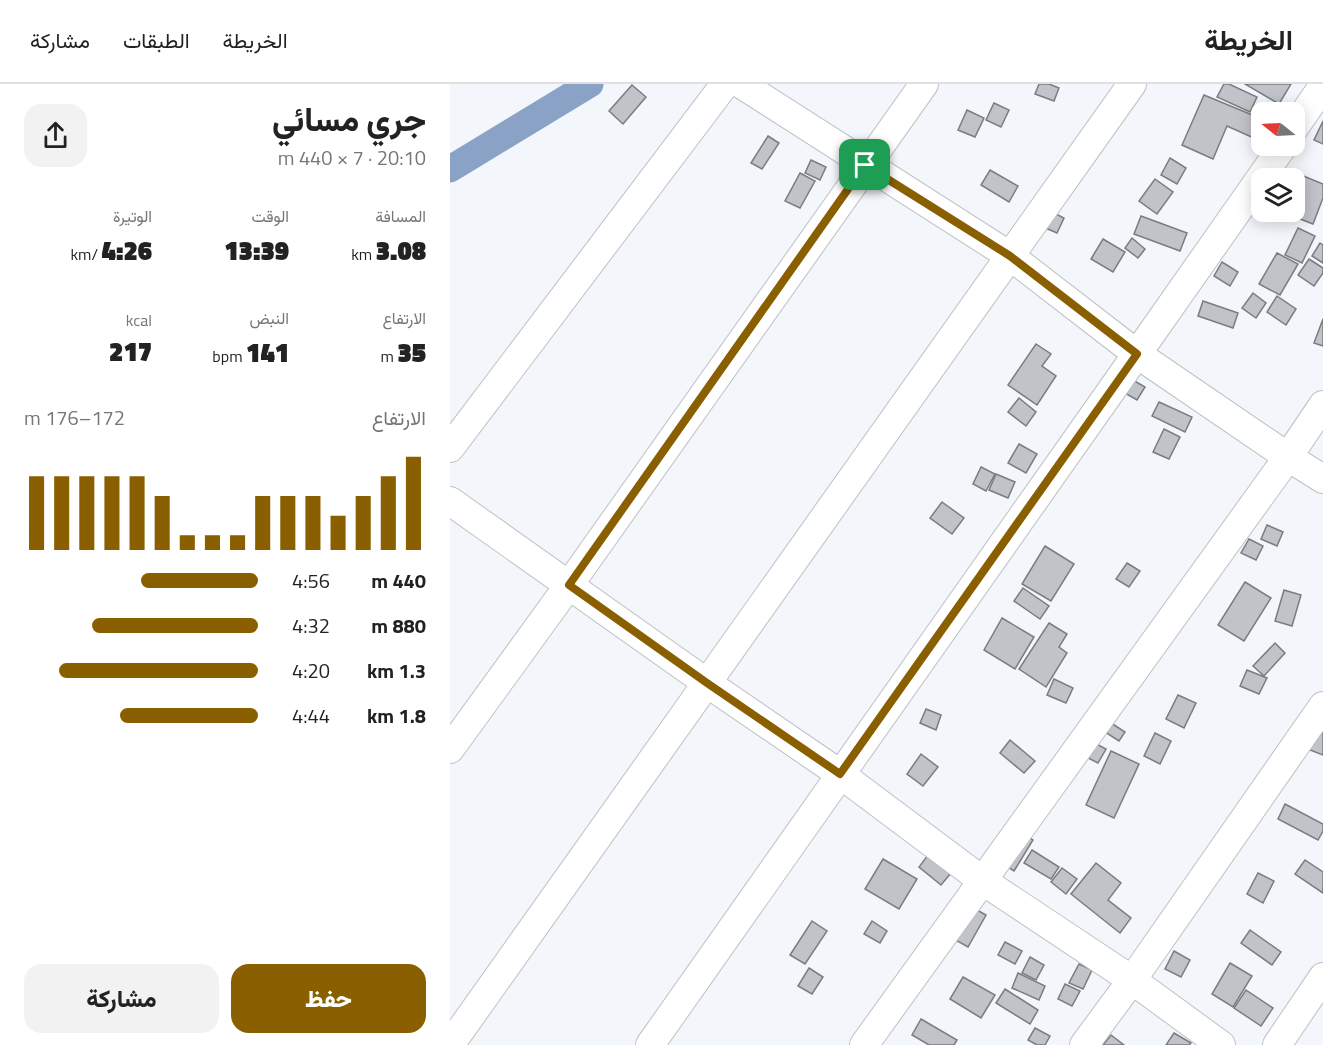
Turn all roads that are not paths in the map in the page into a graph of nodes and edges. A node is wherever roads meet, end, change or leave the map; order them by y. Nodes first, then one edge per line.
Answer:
1 (725, 84) edge
2 (741, 84) edge
3 (924, 84) edge
4 (1132, 84) edge
5 (1323, 86) edge
6 (1305, 112) edge
7 (1275, 156) edge
8 (865, 165) junction
9 (1010, 256) junction
10 (1137, 354) junction
11 (1323, 405) edge
12 (450, 448) edge
13 (1288, 457) junction
14 (1323, 479) edge
15 (450, 501) edge
16 (569, 585) junction
17 (707, 683) junction
18 (1323, 706) edge
19 (450, 749) edge
20 (840, 774) junction
21 (983, 881) junction
22 (1323, 977) edge
23 (1132, 980) junction
24 (450, 1045) edge
25 (650, 1045) edge
26 (864, 1045) edge
27 (1084, 1045) edge
28 (1221, 1045) edge
29 (1277, 1045) edge

1 - 12 street
2 - 8 street
3 - 8 street
4 - 9 street
5 - 6 street
7 - 10 street
8 - 9 street
8 - 16 street
9 - 10 street
9 - 17 street
10 - 13 street
10 - 20 street
11 - 13 street
13 - 14 street
13 - 21 street
15 - 16 street
16 - 17 street
16 - 19 street
17 - 20 street
17 - 24 street
18 - 23 street
20 - 21 street
20 - 25 street
21 - 23 street
21 - 26 street
22 - 29 street
23 - 27 street
23 - 28 street

